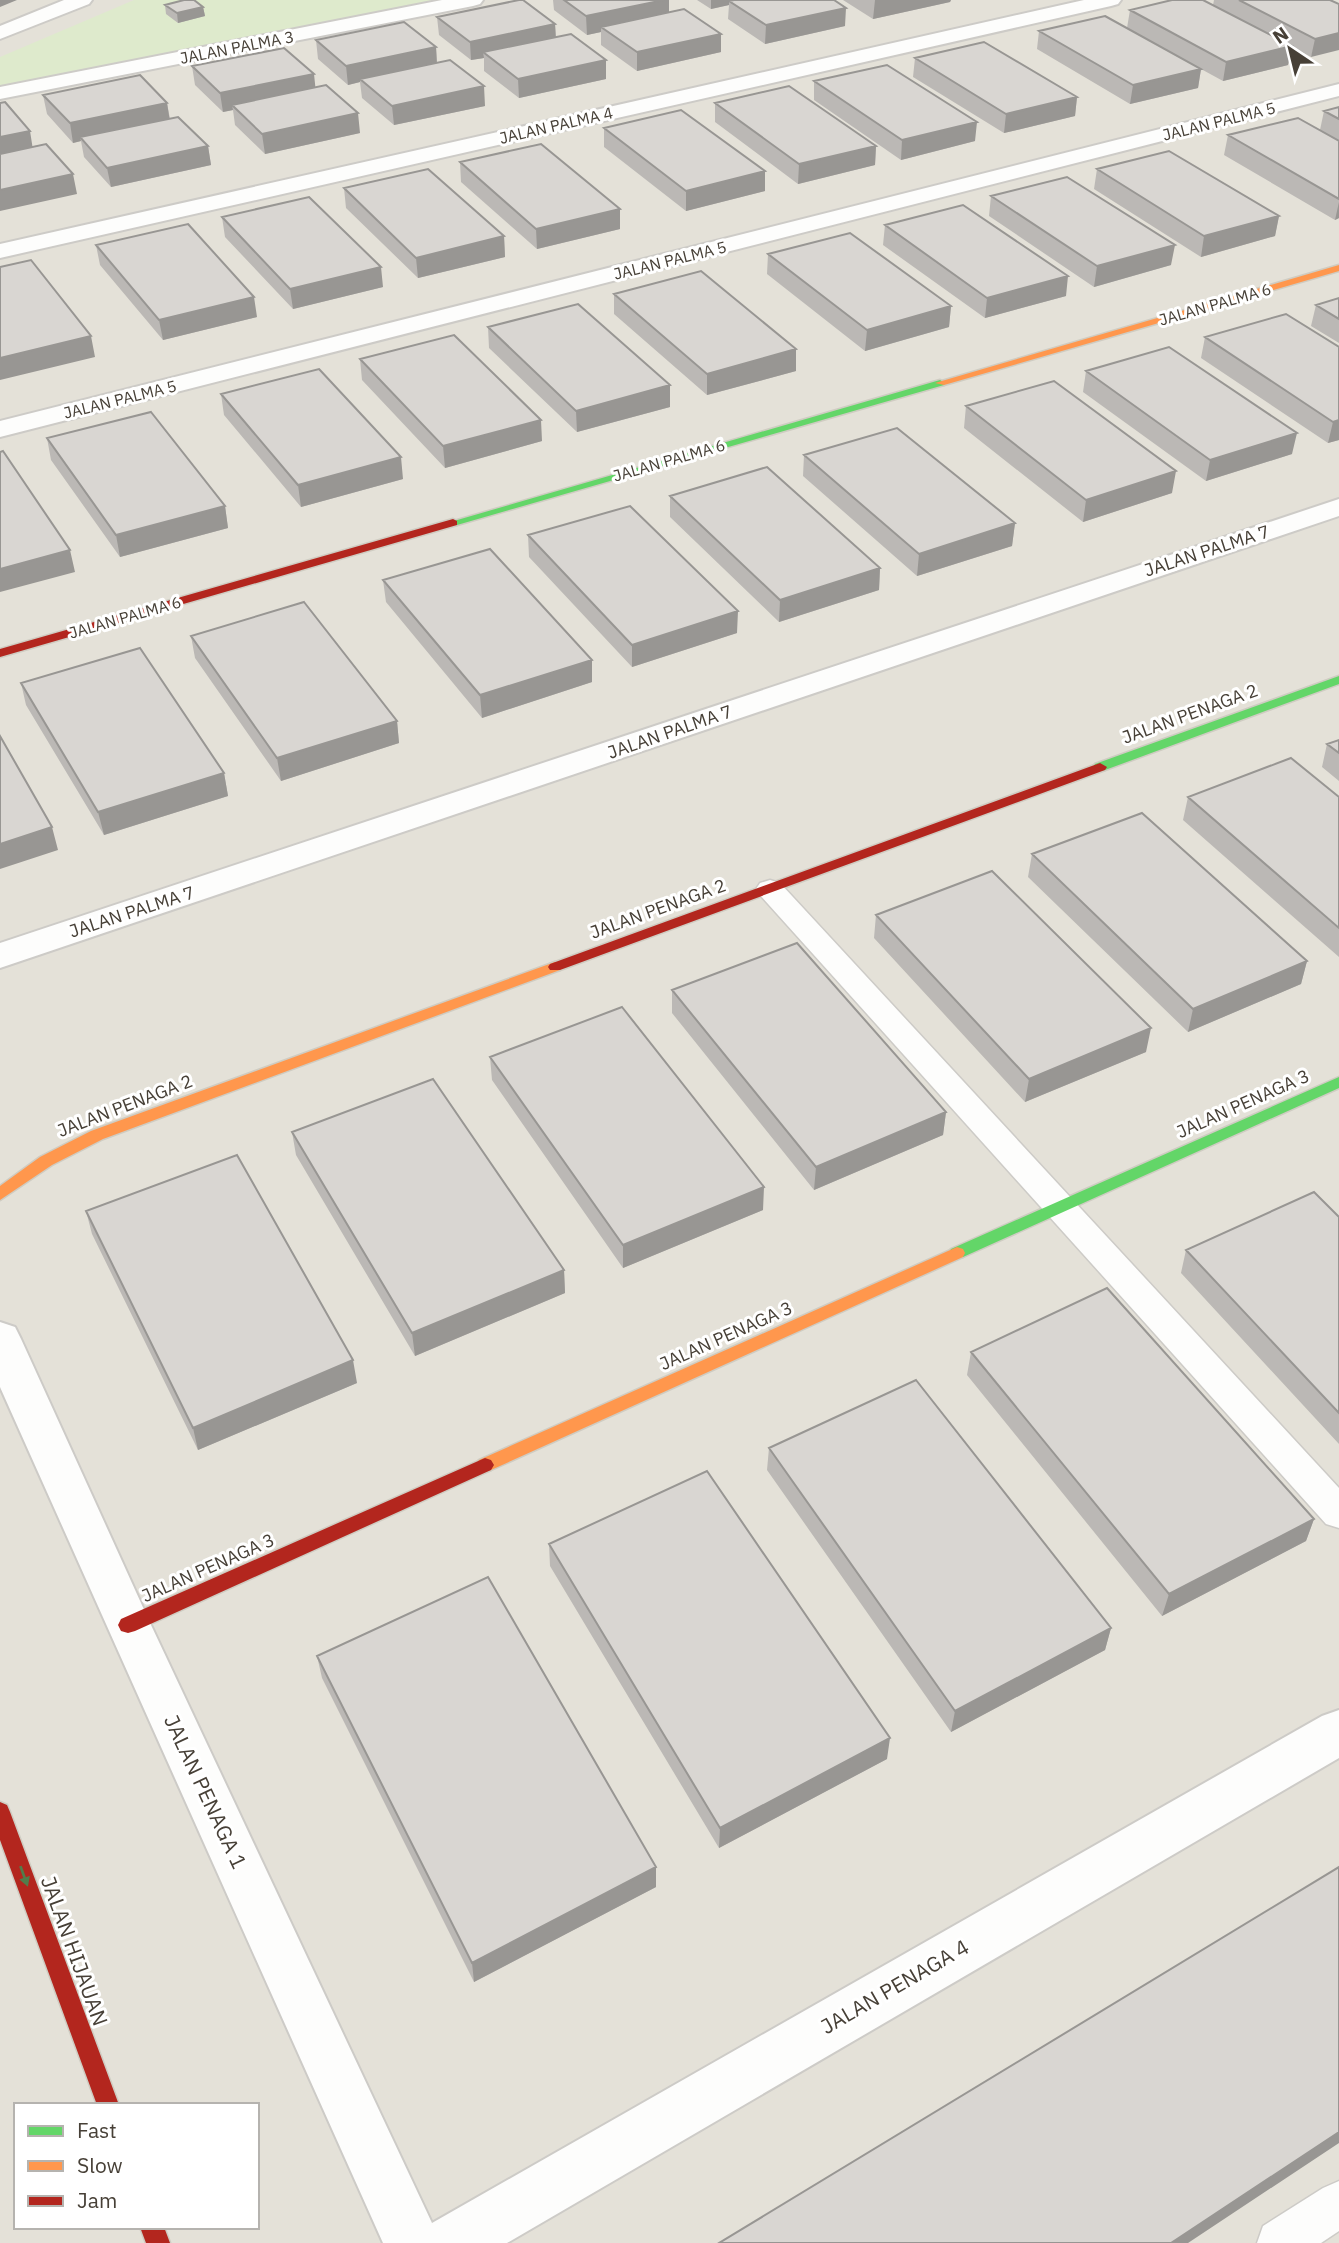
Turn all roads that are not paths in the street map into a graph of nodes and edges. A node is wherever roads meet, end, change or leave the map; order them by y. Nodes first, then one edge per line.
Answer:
1 (82, 0) edge
2 (473, 0) edge
3 (1111, 0) edge
4 (0, 33) edge
5 (1339, 90) edge
6 (0, 93) edge
7 (0, 251) edge
8 (1339, 268) edge
9 (0, 429) edge
10 (1339, 508) edge
11 (0, 653) edge
12 (1339, 680) edge
13 (770, 889) junction
14 (0, 956) edge
15 (1339, 1082) edge
16 (0, 1194) edge
17 (1060, 1206) junction
18 (0, 1339) edge
19 (1339, 1513) edge
20 (128, 1625) junction
21 (1339, 1732) edge
22 (0, 1812) edge
23 (107, 2103) edge
24 (1339, 2204) edge
25 (412, 2243) edge
26 (452, 2243) edge
27 (1280, 2243) edge

1 - 4 street
2 - 6 street, JALAN PALMA 3
3 - 7 street, JALAN PALMA 4
5 - 9 street, JALAN PALMA 5
8 - 11 street, JALAN PALMA 6
10 - 14 street, JALAN PALMA 7
12 - 13 street, JALAN PENAGA 2
13 - 16 street, JALAN PENAGA 2
13 - 17 lane
15 - 17 street, JALAN PENAGA 3
17 - 19 lane
17 - 20 street, JALAN PENAGA 3
18 - 20 street, JALAN PENAGA 1
20 - 25 street, JALAN PENAGA 1
21 - 26 street, JALAN PENAGA 4
22 -> 23 street, JALAN HIJAUAN
24 - 27 lane

